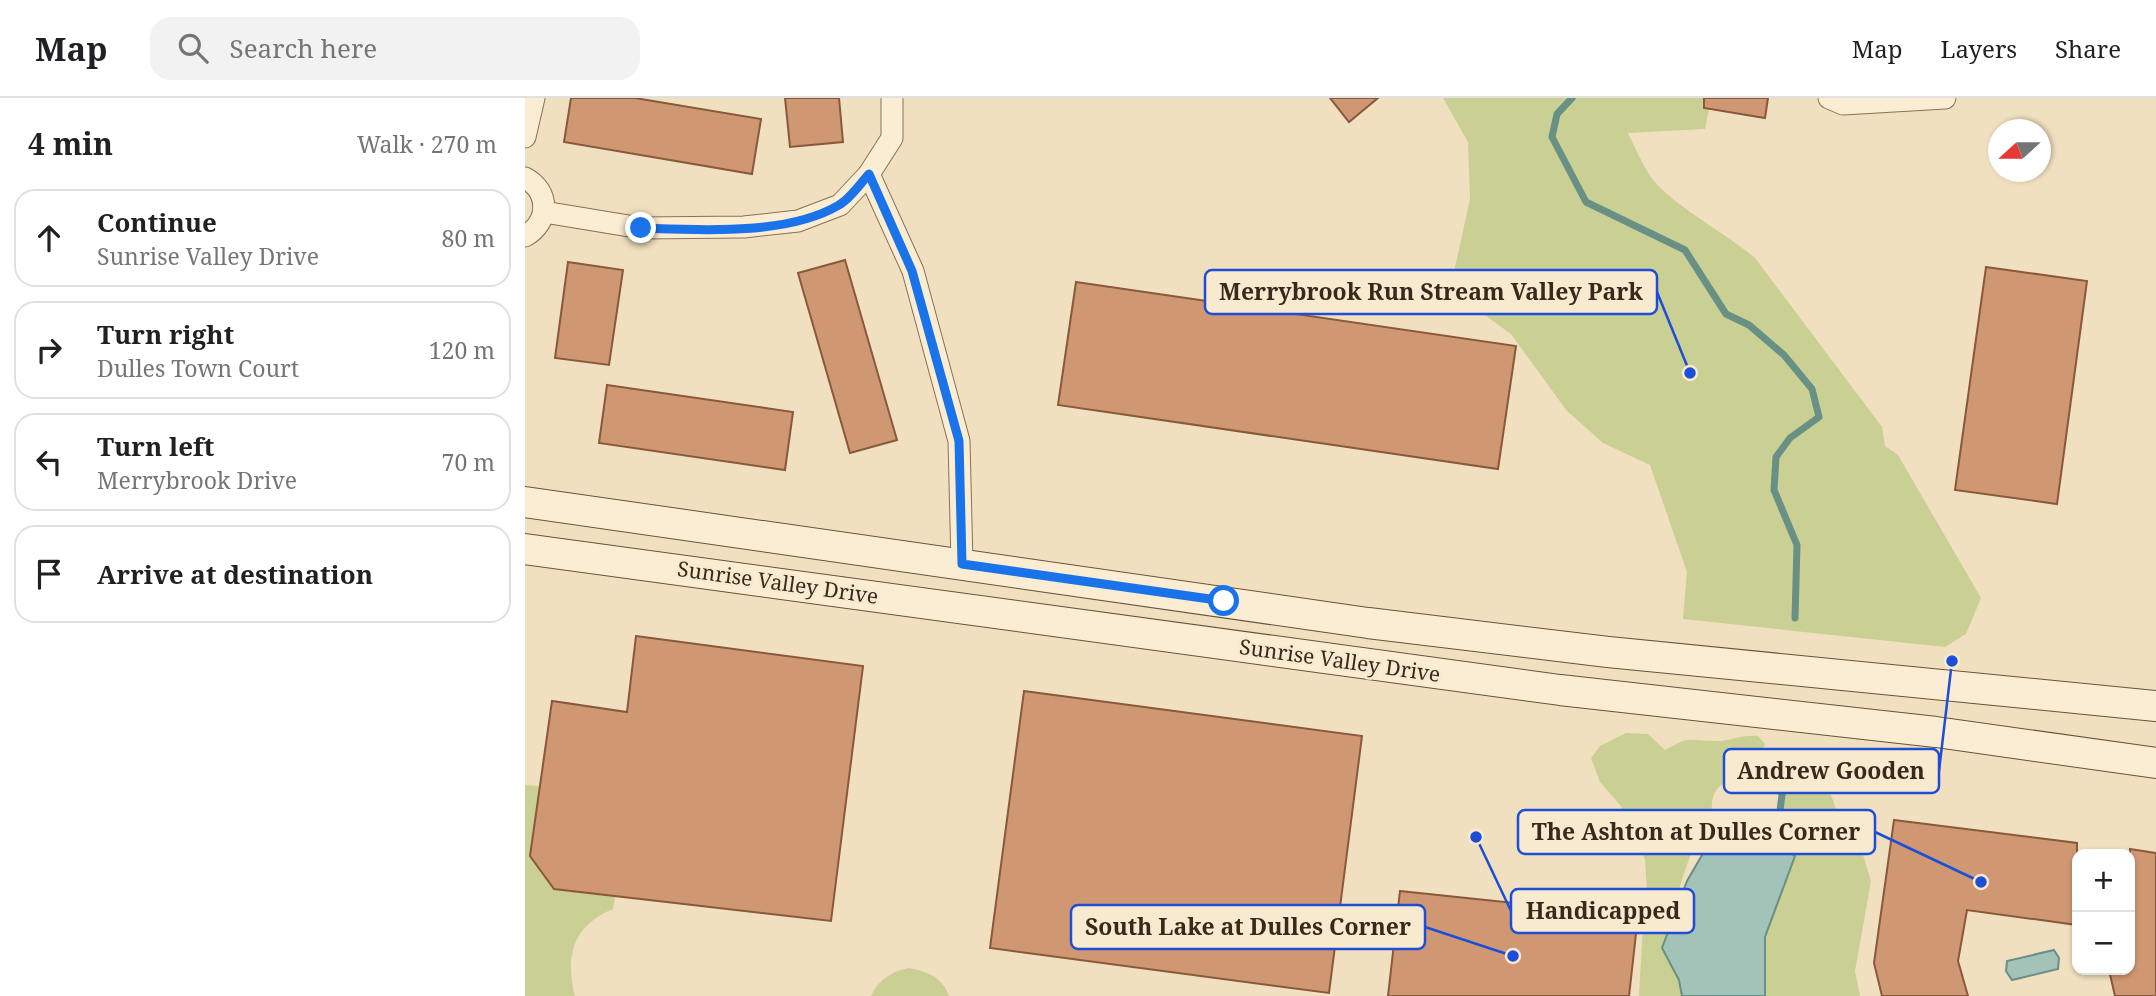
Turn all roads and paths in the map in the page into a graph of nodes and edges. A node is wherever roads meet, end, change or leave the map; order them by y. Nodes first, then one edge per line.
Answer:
1 (534, 98) edge
2 (892, 98) edge
3 (1829, 98) edge
4 (1945, 98) edge
5 (525, 138) edge
6 (869, 174) junction
7 (525, 178) edge
8 (544, 212) junction
9 (525, 236) edge
10 (525, 502) edge
11 (525, 549) edge
12 (962, 564) junction
13 (2156, 706) edge
14 (2156, 763) edge

1 - 5 street
2 - 6 street
3 - 4 street
6 - 8 street
6 - 12 street
7 - 8 street
8 - 9 street
10 - 12 main road, Sunrise Valley Drive
11 - 14 main road, Sunrise Valley Drive
12 - 13 main road, Sunrise Valley Drive

